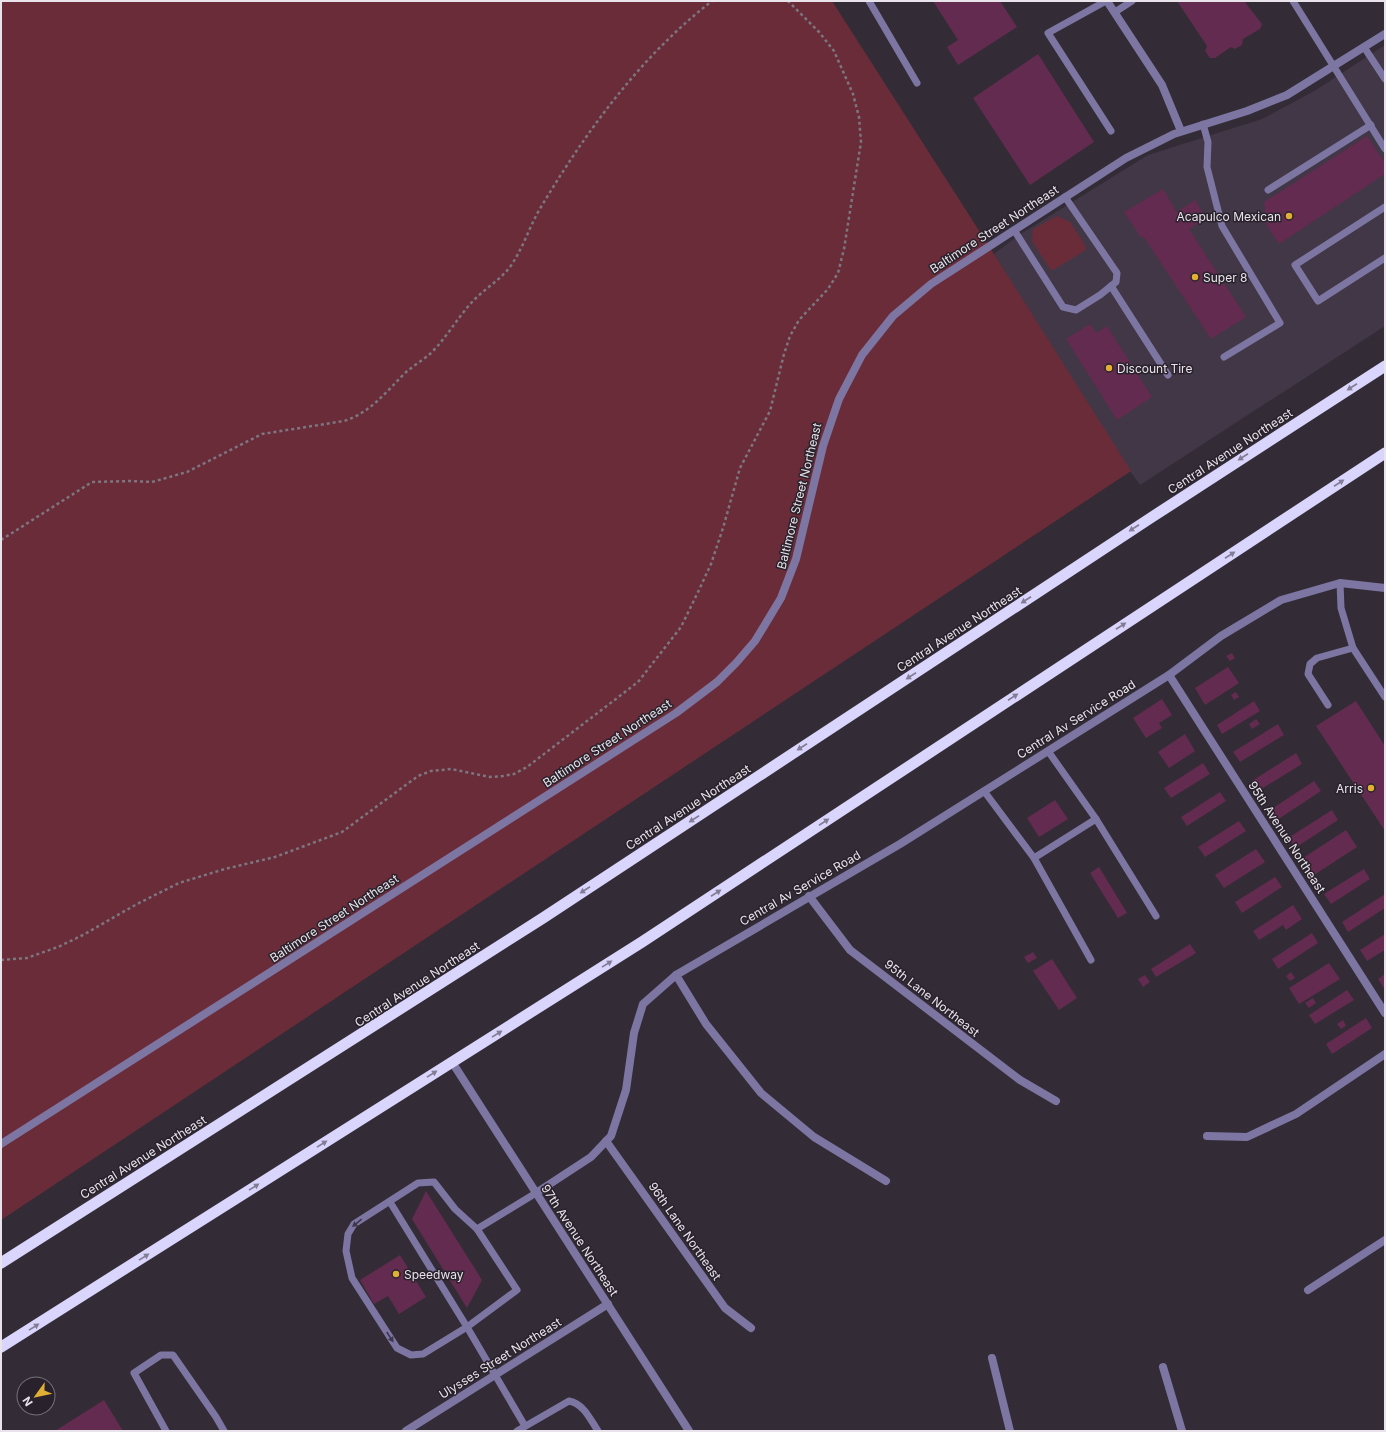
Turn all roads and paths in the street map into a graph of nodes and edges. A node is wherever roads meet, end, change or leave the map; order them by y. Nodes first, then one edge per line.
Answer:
1 (712, 1) edge
2 (788, 1) edge
3 (869, 1) edge
4 (1107, 1) edge
5 (1132, 1) edge
6 (1293, 1) edge
7 (1114, 12) junction
8 (1385, 34) edge
9 (1364, 47) junction
10 (1334, 66) junction
11 (1385, 79) edge
12 (917, 82) dead end
13 (1203, 124) junction
14 (1371, 125) junction
15 (1111, 130) dead end
16 (1180, 131) junction
17 (1385, 148) edge
18 (1268, 190) dead end
19 (1065, 197) junction
20 (1385, 207) edge
21 (1014, 230) junction
22 (1385, 258) edge
23 (1111, 286) junction
24 (1224, 358) dead end
25 (1385, 366) edge
26 (1168, 375) dead end
27 (1385, 453) edge
28 (1, 540) edge
29 (1340, 583) junction
30 (1385, 588) edge
31 (1353, 648) junction
32 (1169, 675) junction
33 (1385, 698) edge
34 (1328, 705) dead end
35 (1048, 751) junction
36 (984, 791) junction
37 (1096, 819) junction
38 (1034, 858) junction
39 (809, 896) junction
40 (1156, 916) dead end
41 (1, 960) edge
42 (1091, 960) dead end
43 (676, 975) junction
44 (1385, 1013) edge
45 (1385, 1054) edge
46 (452, 1062) junction
47 (1056, 1101) dead end
48 (1208, 1136) dead end
49 (606, 1141) junction
50 (1, 1144) edge
51 (886, 1181) dead end
52 (536, 1193) junction
53 (390, 1202) junction
54 (477, 1229) junction
55 (1385, 1240) edge
56 (1, 1263) edge
57 (1308, 1290) dead end
58 (608, 1304) junction
59 (467, 1327) junction
60 (751, 1328) dead end
61 (1, 1347) edge
62 (992, 1358) dead end
63 (1163, 1367) dead end
64 (494, 1376) junction
65 (525, 1426) junction
66 (166, 1431) edge
67 (224, 1431) edge
68 (406, 1431) edge
69 (517, 1431) edge
70 (598, 1431) edge
71 (689, 1431) edge
72 (1010, 1431) edge
73 (1182, 1431) edge

1 - 28 path
2 - 41 path
3 - 12 lane
4 - 7 street
4 - 15 lane
5 - 7 lane
6 - 10 lane
7 - 16 street
8 - 9 street, Baltimore Street Northeast
9 - 10 street, Baltimore Street Northeast
9 - 11 lane
10 - 13 street, Baltimore Street Northeast
10 - 14 lane
13 - 16 street, Baltimore Street Northeast
13 - 24 lane
14 - 17 lane
14 - 18 lane
16 - 19 street, Baltimore Street Northeast
19 - 21 street, Baltimore Street Northeast
19 - 23 lane
20 - 22 lane
21 - 23 lane
21 - 50 street, Baltimore Street Northeast
23 - 26 lane
25 -> 56 highway, Central Avenue Northeast
46 -> 27 highway
29 - 30 street
29 - 31 lane
29 - 32 street
31 - 33 lane
31 - 34 lane
32 - 35 street, Central Av Service Road
32 - 44 street, 95th Avenue Northeast
35 - 36 street, Central Av Service Road
35 - 37 lane
36 - 38 lane
36 - 39 street, Central Av Service Road
37 - 38 lane
37 - 40 lane
38 - 42 lane
39 - 43 street, Central Av Service Road
39 - 47 street, 95th Lane Northeast
43 - 49 street, Central Av Service Road
43 - 51 street
45 - 48 street
46 - 52 street, 97th Avenue Northeast
61 -> 46 highway
49 - 52 street, Central Av Service Road
49 - 60 street, 96th Lane Northeast
52 - 54 lane
52 - 58 street, 97th Avenue Northeast
53 - 54 lane
53 - 59 lane
53 -> 59 lane
54 - 59 lane
55 - 57 street
58 - 64 street, Ulysses Street Northeast
58 - 71 street, 97th Avenue Northeast
59 - 64 lane
62 - 72 street
63 - 73 street
64 - 65 lane
64 - 68 street, Ulysses Street Northeast
65 - 69 lane
65 - 70 lane
66 - 67 lane

